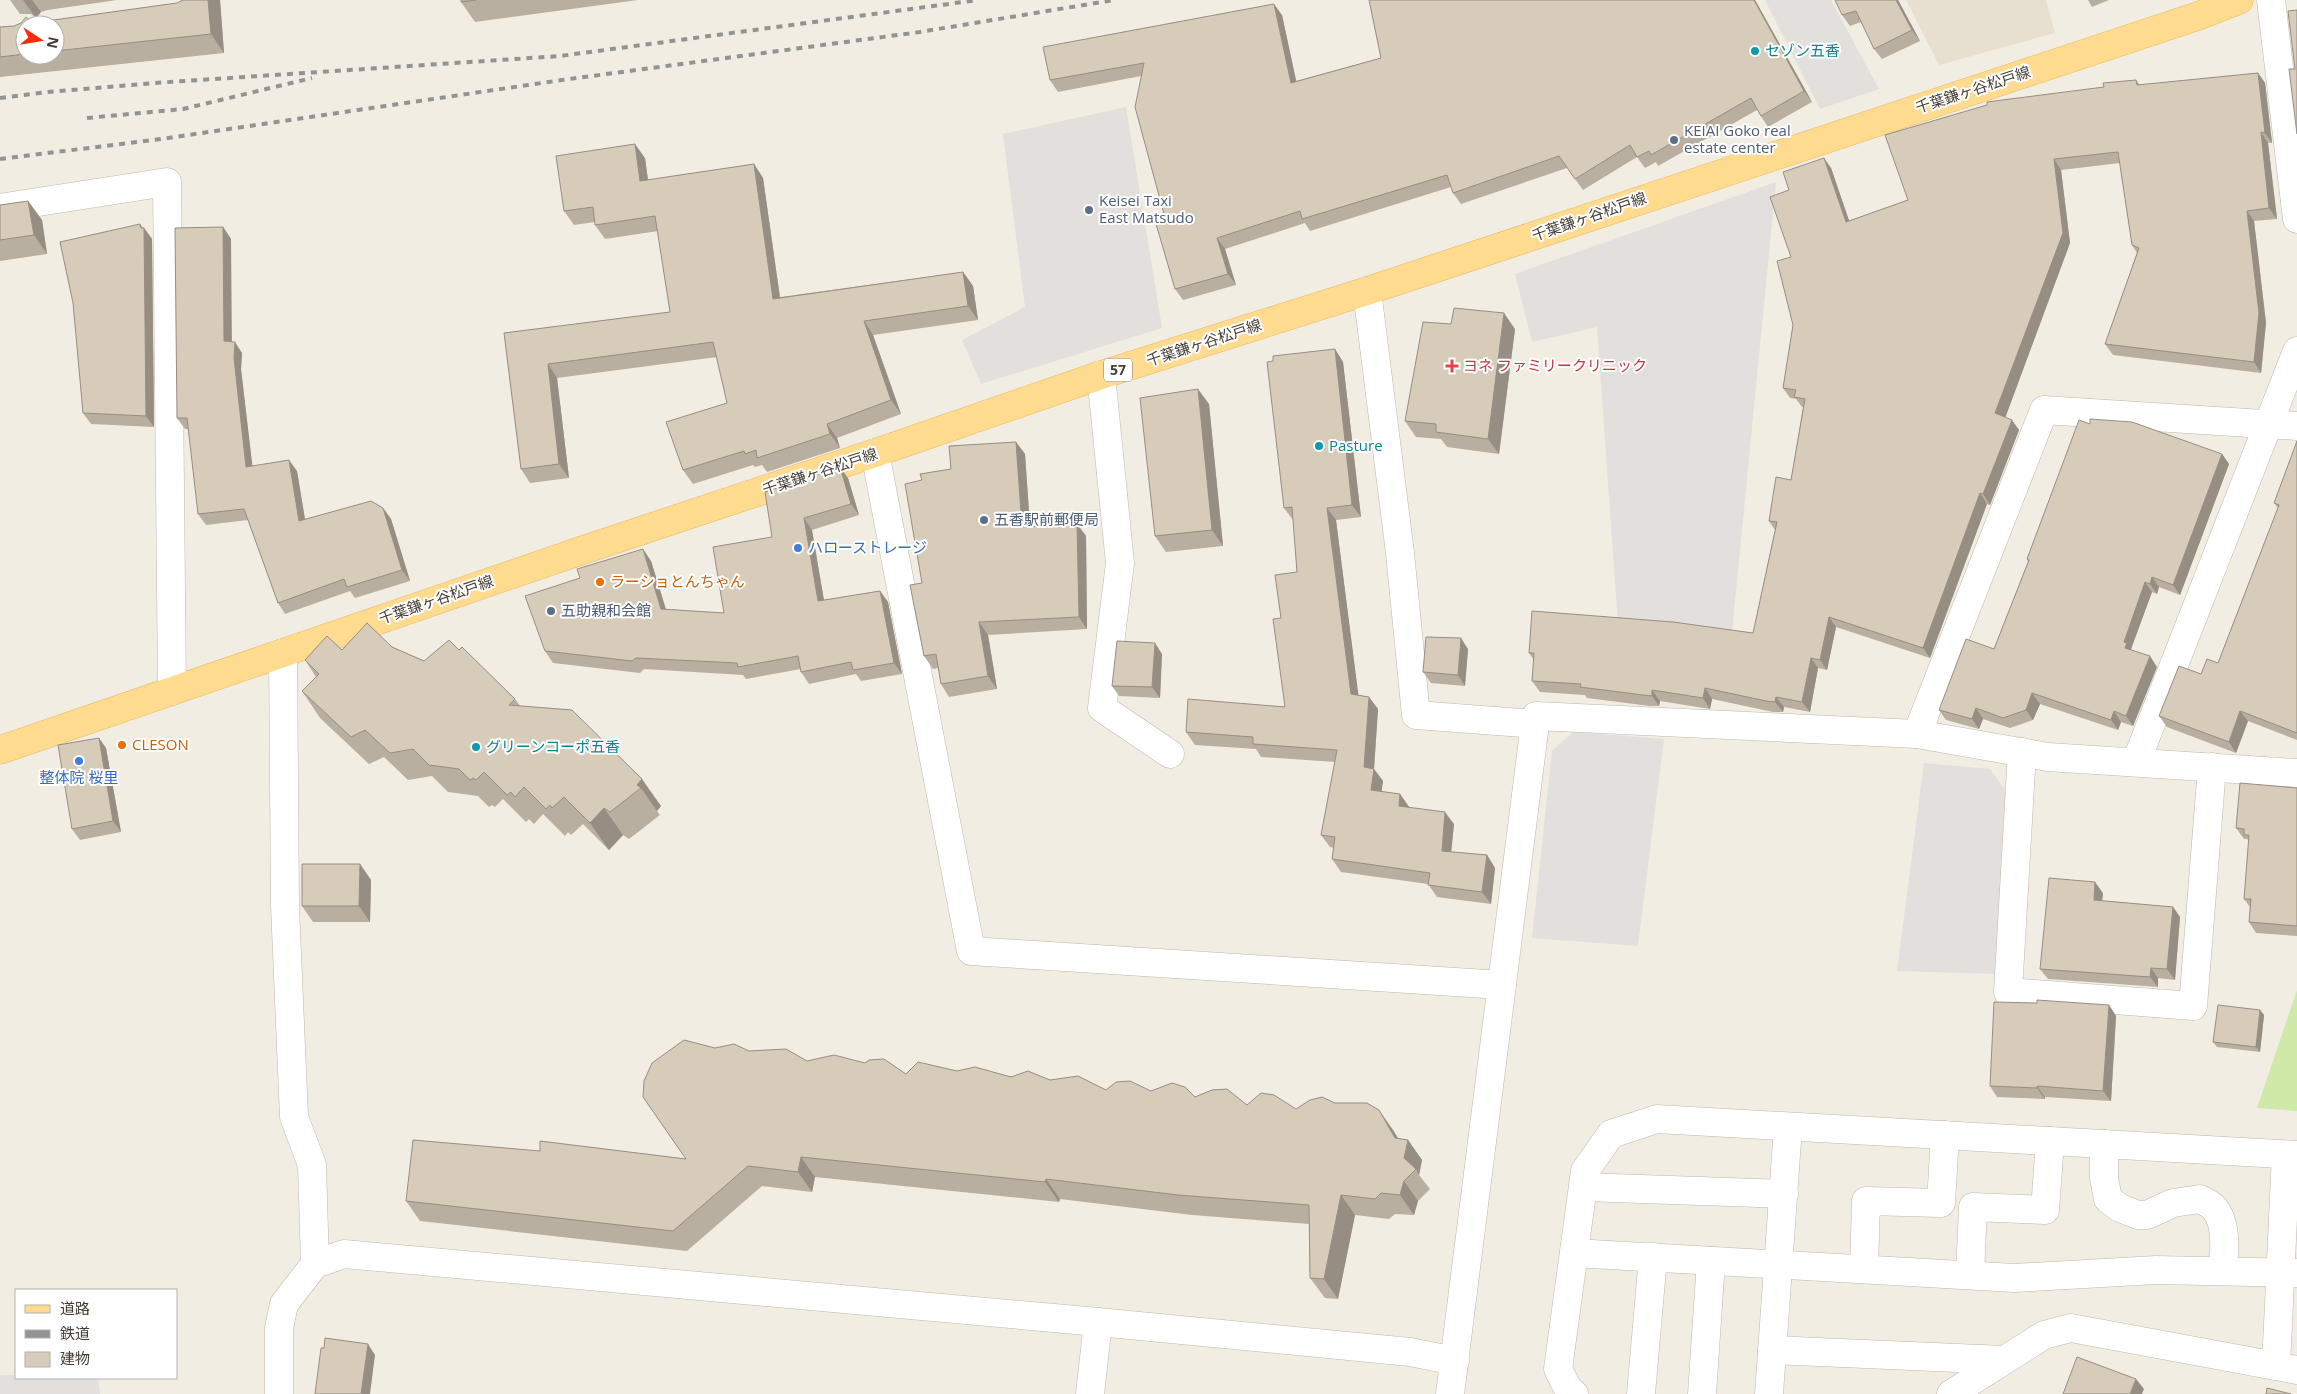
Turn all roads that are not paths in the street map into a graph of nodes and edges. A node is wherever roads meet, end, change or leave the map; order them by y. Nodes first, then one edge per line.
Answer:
1 (2239, 0) edge
2 (2271, 0) edge
3 (2294, 164) edge
4 (0, 208) edge
5 (2297, 220) edge
6 (1367, 291) junction
7 (2297, 351) edge
8 (1101, 375) junction
9 (2270, 424) junction
10 (2297, 426) edge
11 (875, 453) junction
12 (283, 653) junction
13 (172, 691) junction
14 (1535, 720) junction
15 (1917, 734) junction
16 (0, 750) edge
17 (2022, 752) junction
18 (1170, 754) dead end
19 (2136, 762) junction
20 (2212, 767) junction
21 (2297, 773) edge
22 (1502, 985) junction
23 (1788, 1127) junction
24 (1945, 1135) junction
25 (2050, 1141) junction
26 (2104, 1144) junction
27 (2292, 1155) edge
28 (1583, 1187) junction
29 (1784, 1194) junction
30 (1574, 1253) junction
31 (1653, 1257) junction
32 (1711, 1260) junction
33 (315, 1264) junction
34 (1779, 1264) junction
35 (1864, 1269) junction
36 (2222, 1271) junction
37 (2289, 1272) edge
38 (1970, 1275) junction
39 (1098, 1322) junction
40 (1772, 1350) junction
41 (2004, 1360) junction
42 (1455, 1361) junction
43 (2286, 1368) edge
44 (1556, 1382) edge
45 (278, 1394) edge
46 (1090, 1394) edge
47 (1450, 1394) edge
48 (1574, 1394) edge
49 (1641, 1394) edge
50 (1702, 1394) edge
51 (1769, 1394) edge
52 (1951, 1394) edge

1 - 6 main road, 千葉鎌ヶ谷松戸線 / 57
2 - 3 street
3 - 5 street
4 - 13 street
6 - 8 main road, 千葉鎌ヶ谷松戸線 / 57
6 - 14 street
7 - 9 street
8 - 11 main road, 千葉鎌ヶ谷松戸線 / 57
8 - 18 street
9 - 10 street
9 - 15 street
9 - 19 street
11 - 12 main road, 千葉鎌ヶ谷松戸線 / 57
11 - 22 street
12 - 13 main road, 千葉鎌ヶ谷松戸線 / 57
12 - 33 street
13 - 16 main road, 千葉鎌ヶ谷松戸線 / 57
14 - 15 street
14 - 22 street
15 - 17 street
17 - 19 street
17 - 20 street
19 - 20 street
20 - 21 street
22 - 42 street
23 - 24 street
23 - 28 street
23 - 29 street
24 - 25 street
24 - 35 street
25 - 26 street
25 - 38 street
26 - 27 street
26 - 36 street
27 - 37 street
28 - 29 street
28 - 30 street
29 - 34 street
30 - 31 street
30 - 44 street
31 - 32 street
31 - 49 street
32 - 34 street
32 - 50 street
33 - 39 street
33 - 45 street
34 - 35 street
34 - 40 street
35 - 38 street
36 - 37 street
36 - 38 street
37 - 43 street
39 - 42 street
39 - 46 street
40 - 41 street
40 - 51 street
41 - 43 street
41 - 52 street
42 - 47 street
44 - 48 street

